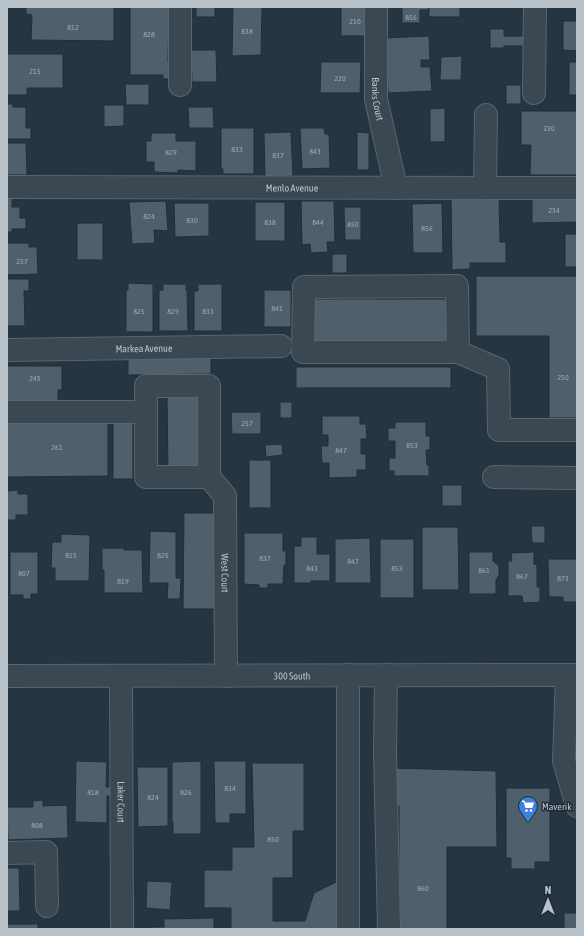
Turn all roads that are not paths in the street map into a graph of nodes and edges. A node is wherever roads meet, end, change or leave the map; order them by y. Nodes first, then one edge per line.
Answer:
1 (180, 7) edge
2 (376, 7) edge
3 (535, 7) edge
4 (180, 85) dead end
5 (534, 93) dead end
6 (486, 115) dead end
7 (7, 187) edge
8 (396, 188) junction
9 (485, 188) junction
10 (577, 188) edge
11 (281, 346) dead end
12 (7, 350) edge
13 (458, 352) junction
14 (7, 412) edge
15 (146, 412) junction
16 (577, 430) edge
17 (209, 477) junction
18 (494, 477) dead end
19 (577, 478) edge
20 (572, 675) edge
21 (7, 676) edge
22 (121, 676) junction
23 (226, 676) junction
24 (348, 676) junction
25 (386, 676) junction
26 (577, 806) edge
27 (7, 853) edge
28 (47, 906) dead end
29 (122, 929) edge
30 (348, 929) edge
31 (389, 929) edge

1 - 4 street
2 - 8 street, Banks Court
3 - 5 street
6 - 9 street
7 - 8 street, Menlo Avenue
8 - 9 street, Menlo Avenue
9 - 10 street, Menlo Avenue
11 - 12 street, Markea Avenue
13 - 13 street
13 - 16 street
14 - 15 street
15 - 17 street
15 - 17 street
17 - 23 street, West Court
18 - 19 street
20 - 25 street, 300 South
20 - 26 street
21 - 22 street, 300 South
22 - 23 street, 300 South
22 - 29 street, Laker Court
23 - 24 street, 300 South
24 - 25 street, 300 South
24 - 30 street
25 - 31 street
27 - 28 street

